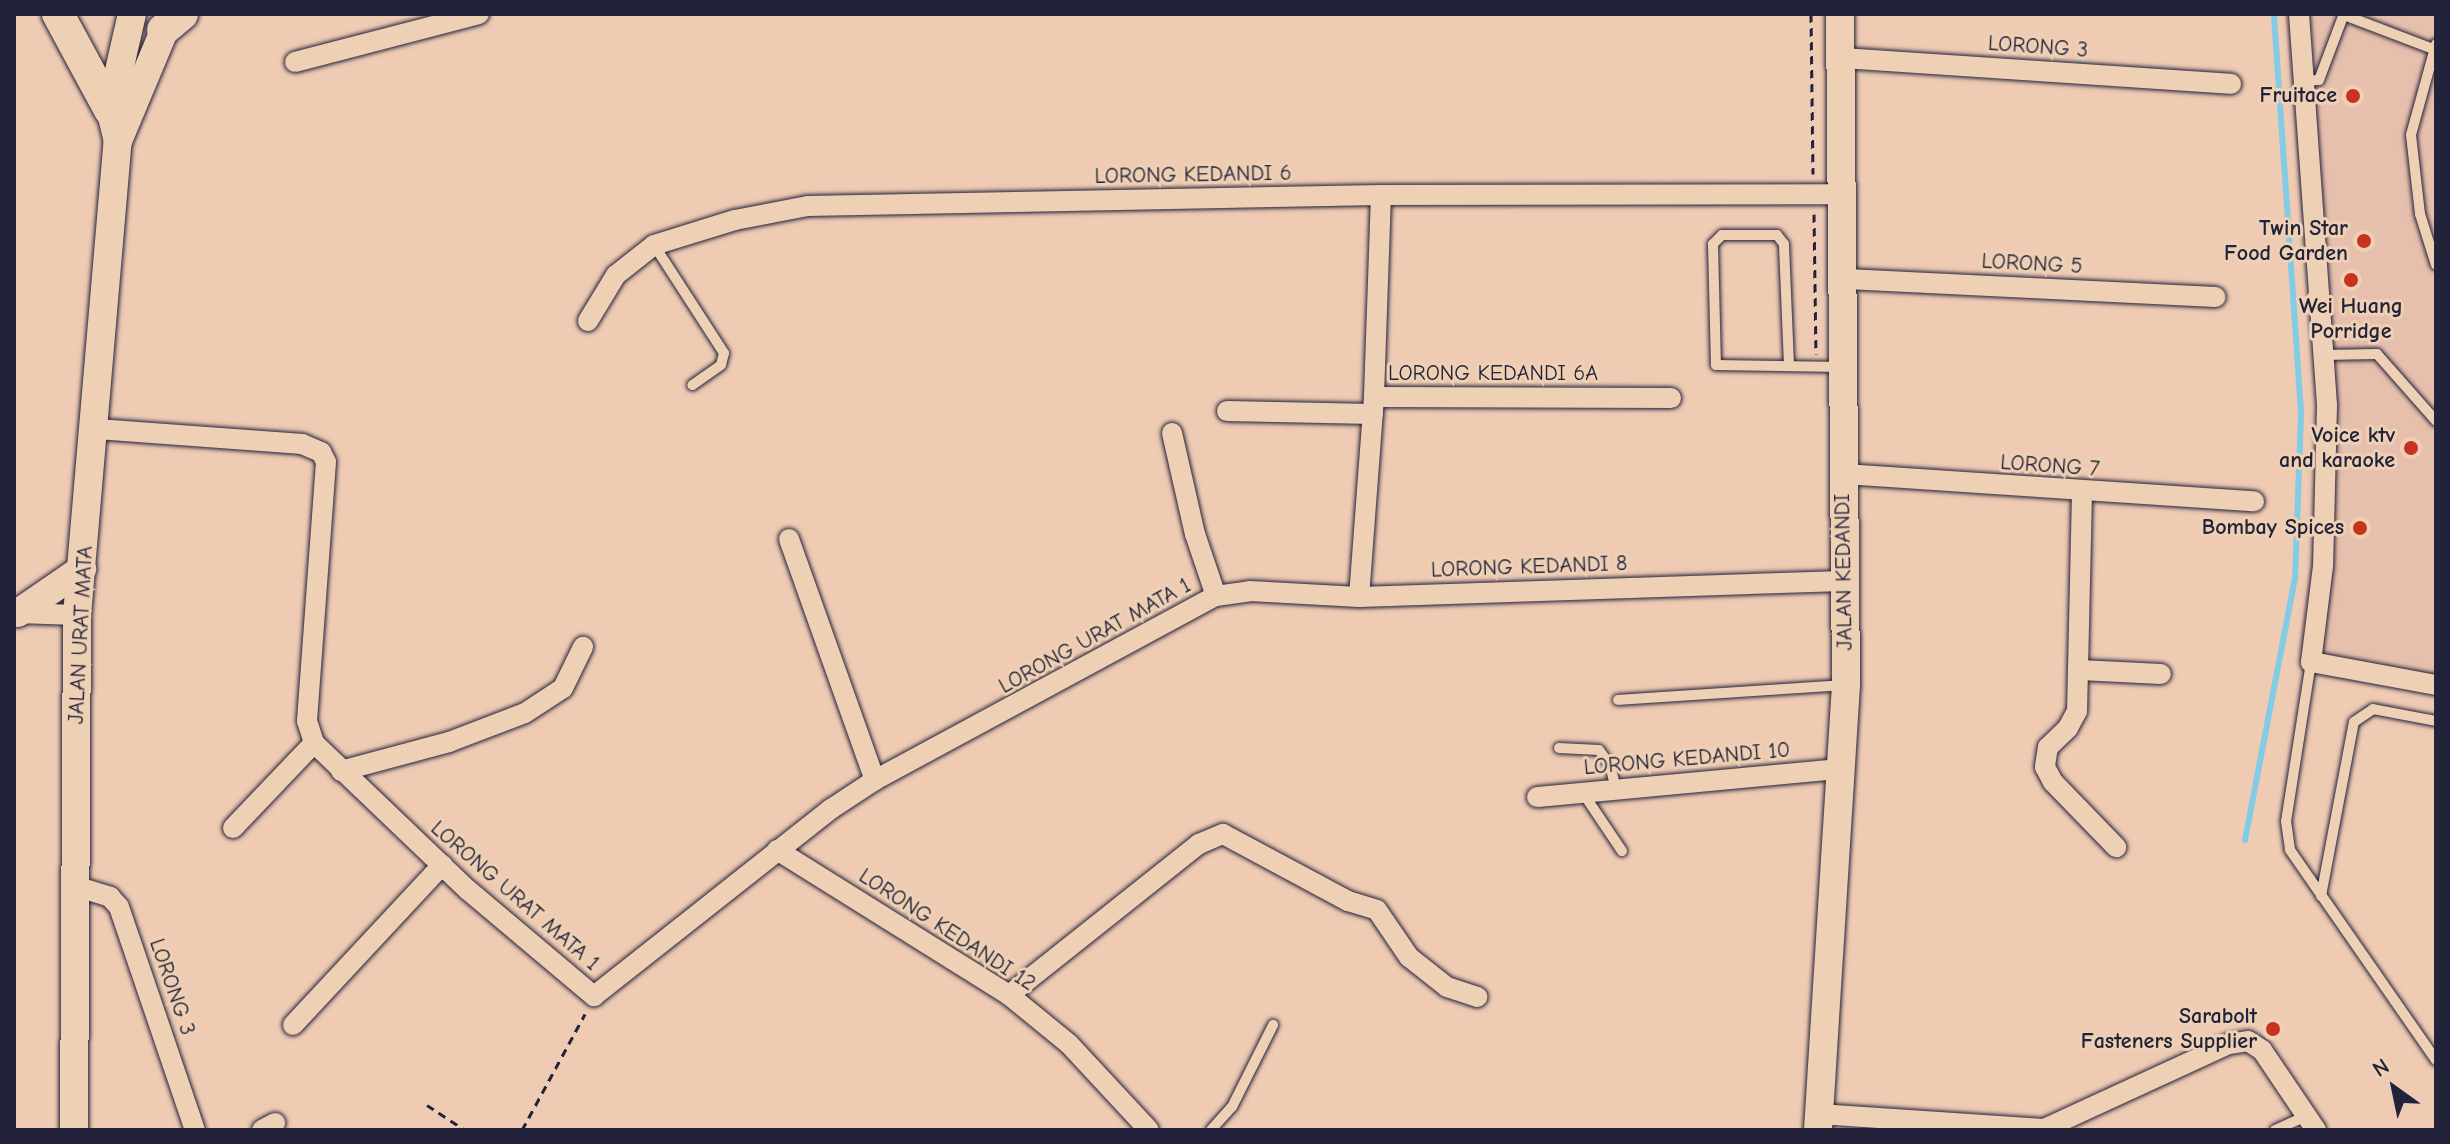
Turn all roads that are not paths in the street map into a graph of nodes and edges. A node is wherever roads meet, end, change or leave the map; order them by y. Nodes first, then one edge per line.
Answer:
1 (58, 14) edge
2 (132, 14) edge
3 (479, 14) edge
4 (1840, 14) edge
5 (2299, 14) edge
6 (2344, 14) edge
7 (172, 19) edge
8 (2435, 46) edge
9 (1841, 58) junction
10 (295, 62) dead end
11 (2304, 81) junction
12 (2231, 84) dead end
13 (110, 110) junction
14 (118, 141) junction
15 (1840, 194) junction
16 (1381, 195) junction
17 (654, 245) junction
18 (2436, 265) edge
19 (1846, 279) junction
20 (2216, 297) dead end
21 (588, 321) dead end
22 (2323, 355) junction
23 (1789, 365) junction
24 (1842, 367) junction
25 (692, 385) dead end
26 (1671, 398) dead end
27 (1374, 405) junction
28 (1227, 411) dead end
29 (2436, 421) edge
30 (97, 429) junction
31 (1172, 433) dead end
32 (1843, 474) junction
33 (2082, 493) junction
34 (2254, 501) dead end
35 (789, 539) dead end
36 (82, 569) junction
37 (1843, 581) junction
38 (1216, 596) junction
39 (1359, 597) junction
40 (16, 613) edge
41 (77, 615) junction
42 (583, 647) dead end
43 (2311, 662) junction
44 (2080, 670) junction
45 (2161, 674) dead end
46 (1846, 685) junction
47 (2436, 685) edge
48 (1618, 700) dead end
49 (2436, 721) edge
50 (314, 743) junction
51 (1559, 748) dead end
52 (1841, 769) junction
53 (341, 771) junction
54 (875, 780) junction
55 (1616, 789) junction
56 (1583, 793) junction
57 (1537, 797) dead end
58 (233, 828) dead end
59 (2116, 847) dead end
60 (777, 850) junction
61 (1622, 851) dead end
62 (442, 865) junction
63 (75, 886) junction
64 (2321, 896) junction
65 (1009, 995) junction
66 (1477, 997) dead end
67 (293, 1025) dead end
68 (1273, 1025) dead end
69 (2436, 1060) edge
70 (1818, 1122) edge
71 (2311, 1123) edge
72 (74, 1130) edge
73 (195, 1130) edge
74 (1149, 1130) edge
75 (1211, 1130) edge
76 (2275, 1130) edge

1 - 13 main road
2 - 13 street
3 - 10 street
4 - 9 street, JALAN KEDANDI
5 - 11 street
6 - 8 lane
6 - 11 lane
7 - 14 street
8 - 18 lane
9 - 12 street, LORONG 3
9 - 15 street, JALAN KEDANDI
11 - 22 street
13 - 14 street
14 - 30 street, JALAN URAT MATA
15 - 16 street, LORONG KEDANDI 6
15 - 19 street, JALAN KEDANDI
16 - 17 street, LORONG KEDANDI 6
16 - 27 street, LORONG KEDANDI 6A
17 - 21 street, LORONG KEDANDI 6
17 - 25 lane
19 - 20 street, LORONG 5
19 - 24 street, JALAN KEDANDI
22 - 29 lane
22 - 43 street
23 - 23 lane
23 - 24 lane
24 - 32 street, JALAN KEDANDI
26 - 27 street, LORONG KEDANDI 6A
27 - 28 street
27 - 39 street
30 - 36 street, JALAN URAT MATA
30 - 50 street
31 - 38 street
32 - 33 street, LORONG 7
32 - 37 street, JALAN KEDANDI
33 - 34 street, LORONG 7
33 - 44 street
35 - 54 street
36 - 40 street
36 - 41 street, JALAN URAT MATA
37 - 39 street, LORONG KEDANDI 8
37 - 46 street, JALAN KEDANDI
38 - 39 street, LORONG KEDANDI 8
38 - 54 street, LORONG URAT MATA 1
40 - 41 street
41 - 63 street, JALAN URAT MATA
42 - 53 street
43 - 47 street
43 - 64 lane
44 - 45 street
44 - 59 street
46 - 48 lane
46 - 52 street, JALAN KEDANDI
49 - 64 lane
50 - 53 street, LORONG URAT MATA 1
50 - 58 street
51 - 55 lane
52 - 55 street, LORONG KEDANDI 10
52 - 70 street, JALAN KEDANDI
53 - 62 street, LORONG URAT MATA 1
54 - 60 street, LORONG URAT MATA 1
55 - 56 street, LORONG KEDANDI 10
56 - 57 street, LORONG KEDANDI 10
56 - 61 lane
60 - 62 street, LORONG URAT MATA 1
60 - 65 street, LORONG KEDANDI 12
62 - 67 street
63 - 72 street, JALAN URAT MATA
63 - 73 street, LORONG 3
64 - 69 lane
65 - 66 street
65 - 74 street, LORONG KEDANDI 12
68 - 75 lane
70 - 71 street
71 - 76 lane

